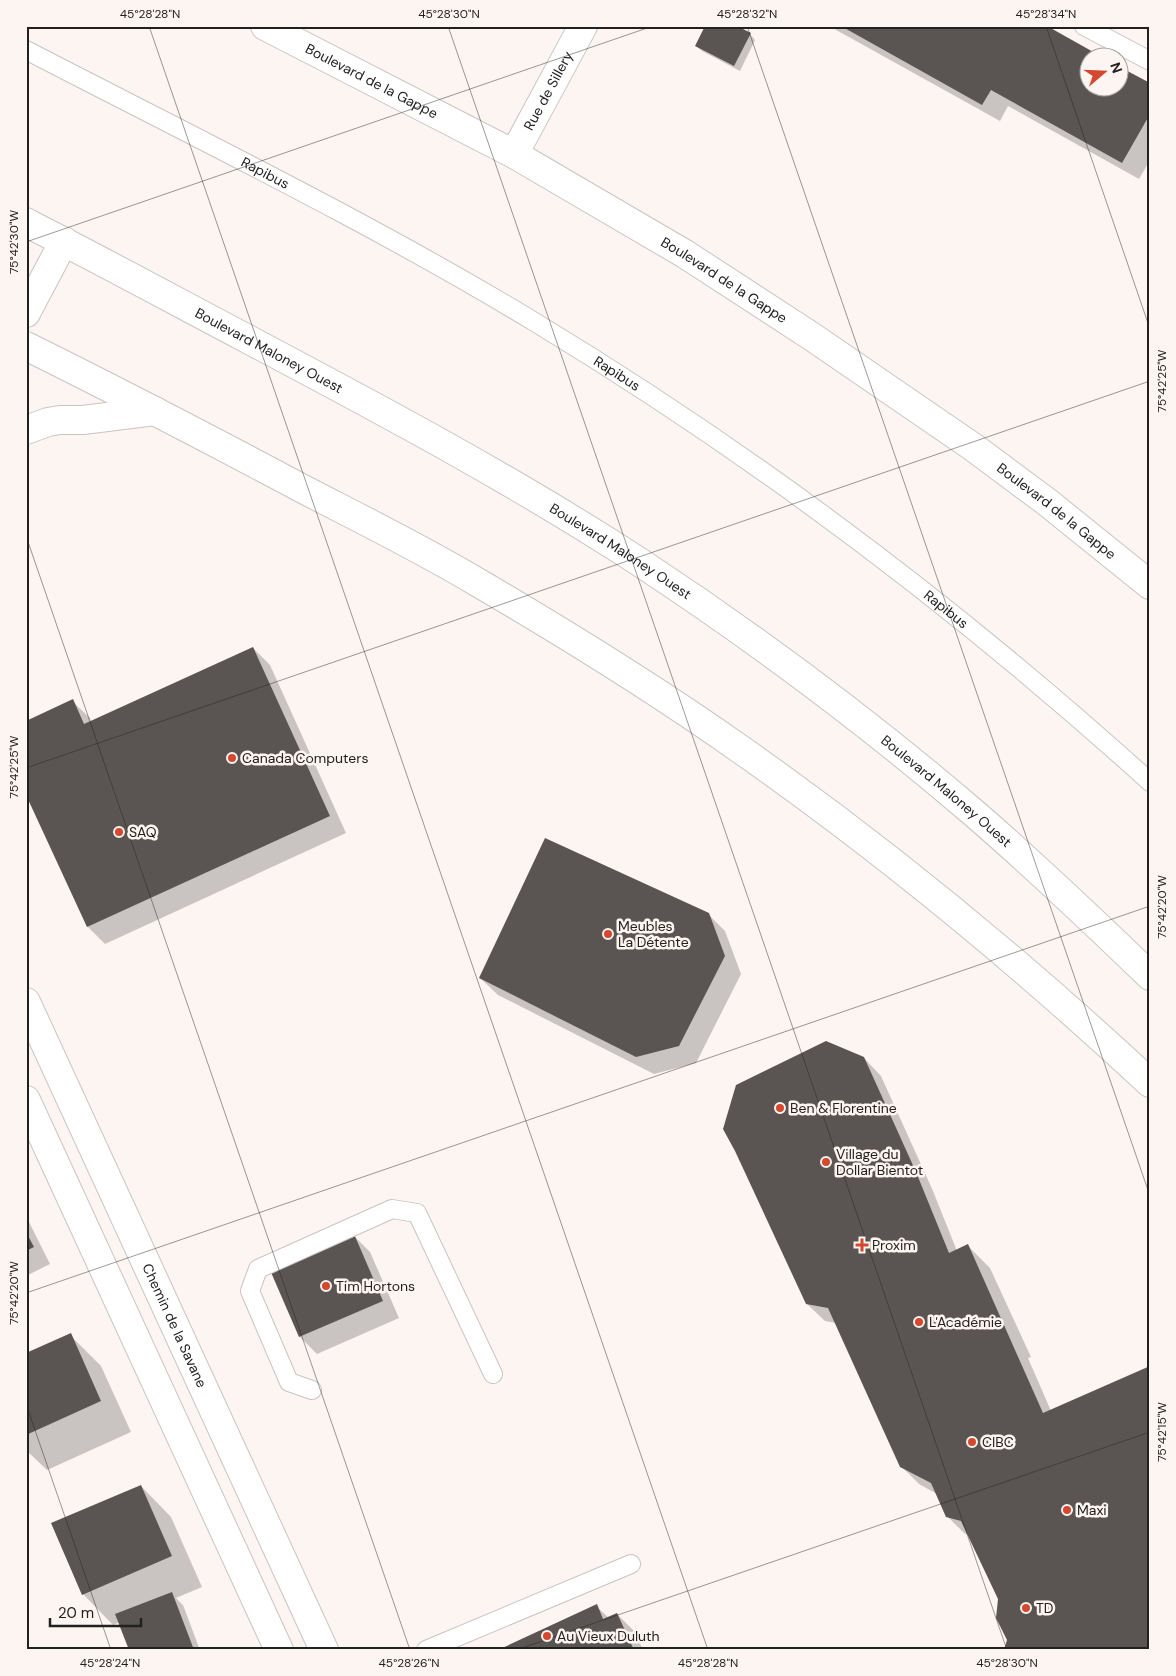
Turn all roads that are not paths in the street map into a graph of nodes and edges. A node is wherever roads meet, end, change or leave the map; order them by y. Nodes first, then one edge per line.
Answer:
1 (265, 26) edge
2 (583, 26) edge
3 (1084, 26) edge
4 (26, 50) edge
5 (1150, 61) edge
6 (514, 154) junction
7 (28, 227) edge
8 (64, 241) junction
9 (26, 313) edge
10 (26, 346) edge
11 (155, 411) junction
12 (26, 430) edge
13 (1150, 585) edge
14 (1150, 782) edge
15 (1150, 976) edge
16 (26, 1002) edge
17 (1150, 1083) edge
18 (26, 1100) edge
19 (493, 1374) dead end
20 (312, 1390) dead end
21 (631, 1564) dead end
22 (279, 1650) edge
23 (324, 1650) edge
24 (426, 1650) edge

1 - 6 main road, Boulevard de la Gappe
2 - 6 main road, Rue de Sillery
3 - 5 lane
4 - 14 lane, Rapibus
6 - 13 main road, Boulevard de la Gappe
7 - 8 main road, Boulevard Maloney Ouest
8 - 9 main road
8 - 15 main road, Boulevard Maloney Ouest
10 - 11 main road
11 - 12 main road
11 - 17 main road
16 - 23 main road, Chemin de la Savane
18 - 22 main road
19 - 20 lane
21 - 24 lane

